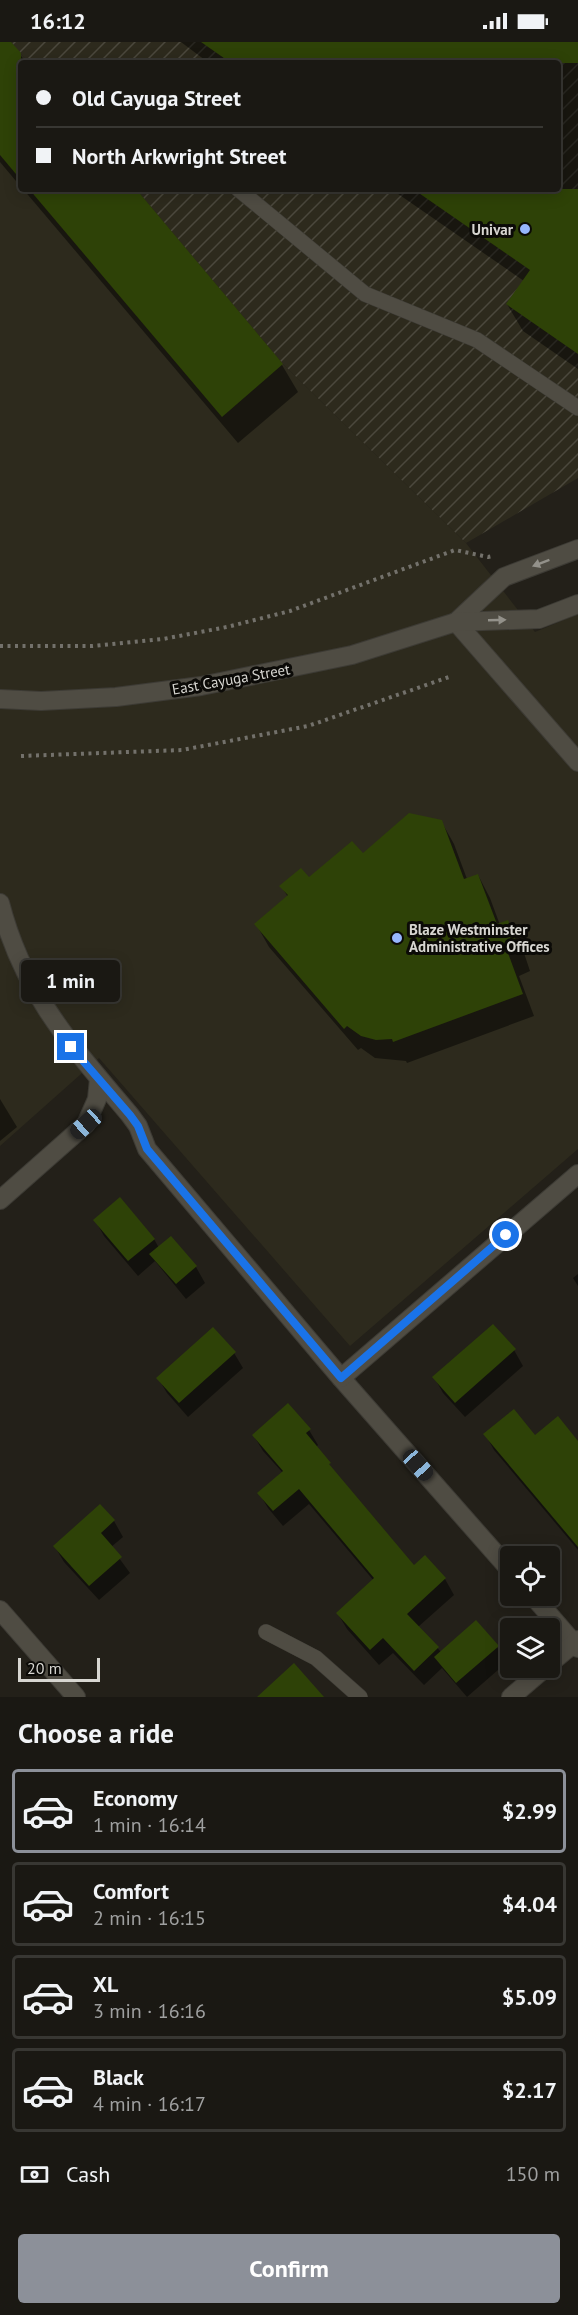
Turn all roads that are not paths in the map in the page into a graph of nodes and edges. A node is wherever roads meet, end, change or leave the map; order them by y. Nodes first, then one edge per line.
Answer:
1 (242, 192) edge
2 (578, 408) edge
3 (578, 549) edge
4 (578, 604) edge
5 (456, 622) junction
6 (0, 699) edge
7 (578, 762) edge
8 (0, 903) edge
9 (99, 1079) junction
10 (578, 1174) edge
11 (0, 1200) edge
12 (341, 1378) junction
13 (500, 1558) edge
14 (542, 1606) edge
15 (0, 1610) edge
16 (266, 1632) dead end
17 (577, 1644) edge
18 (560, 1656) edge
19 (533, 1678) edge
20 (76, 1697) edge
21 (360, 1697) edge
22 (511, 1697) edge

1 - 2 lane
3 -> 5 street, East Cayuga Street
5 -> 4 street, East Cayuga Street
5 - 6 street, East Cayuga Street
5 - 7 street
8 - 9 street
9 - 11 street
9 - 12 street
10 - 12 street
12 - 13 street
14 - 17 street
15 - 20 street
16 - 21 lane
17 - 18 street
19 - 22 street

